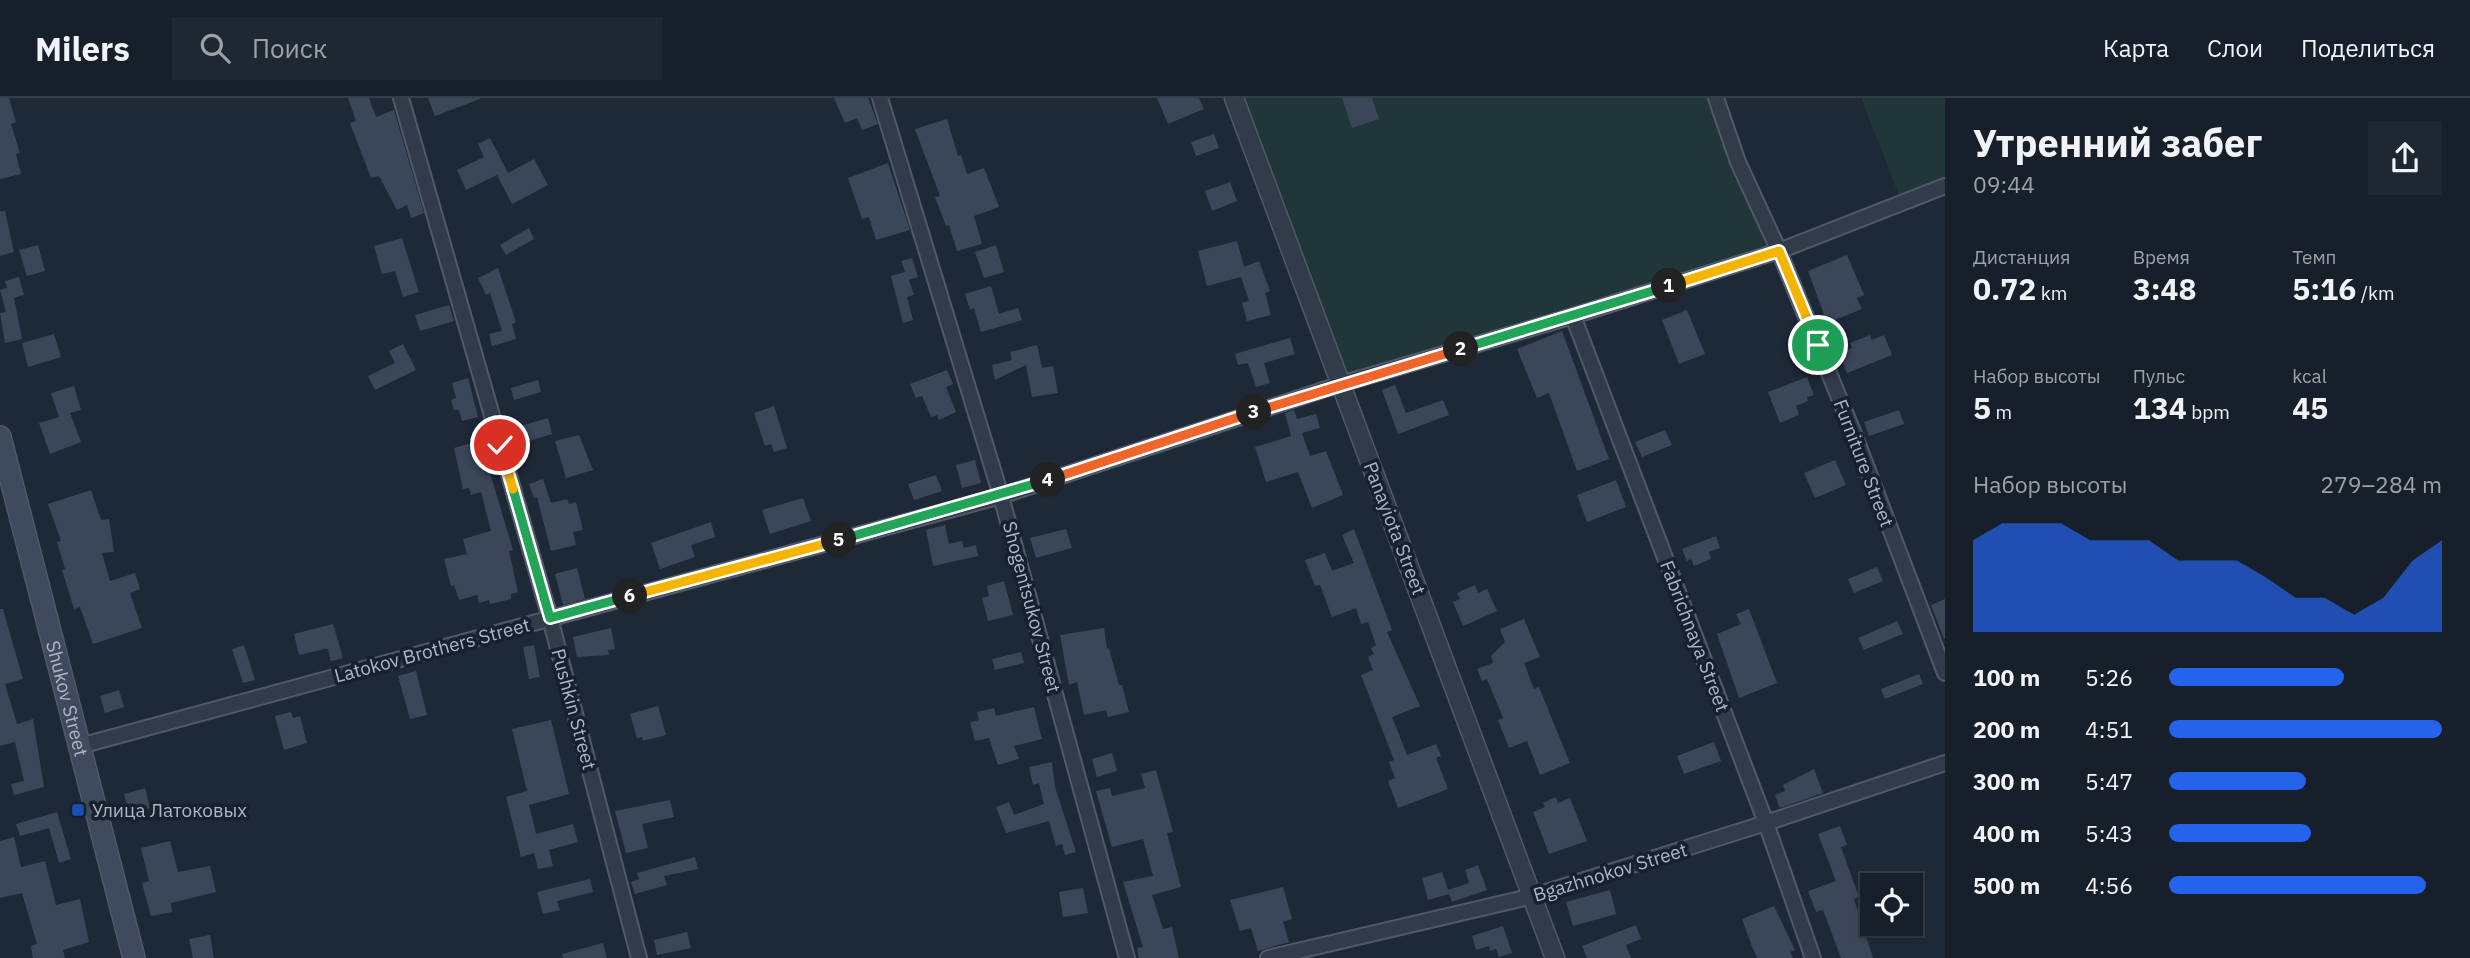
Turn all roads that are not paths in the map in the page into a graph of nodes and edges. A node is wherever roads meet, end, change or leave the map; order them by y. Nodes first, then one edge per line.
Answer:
1 (401, 98) edge
2 (880, 98) edge
3 (1234, 98) edge
4 (1716, 98) edge
5 (1945, 186) edge
6 (1779, 251) junction
7 (1573, 316) junction
8 (1341, 384) junction
9 (0, 437) edge
10 (1001, 496) junction
11 (550, 618) junction
12 (1945, 673) edge
13 (80, 746) junction
14 (1945, 763) edge
15 (1766, 823) junction
16 (1533, 896) junction
17 (134, 958) edge
18 (639, 958) edge
19 (1127, 958) edge
20 (1268, 958) edge
21 (1555, 958) edge
22 (1813, 958) edge

1 - 11 street, Pushkin Street
2 - 10 street, Shogentsukov Street
3 - 8 street, Panayiota Street
4 - 6 street, Furniture Street
5 - 6 street, Latokov Brothers Street
6 - 7 street, Latokov Brothers Street
6 - 12 street, Furniture Street
7 - 8 street, Latokov Brothers Street
7 - 15 street, Fabrichnaya Street
8 - 10 street, Latokov Brothers Street
8 - 16 street, Panayiota Street
9 - 13 main road, Shukov Street
10 - 11 street, Latokov Brothers Street
10 - 19 street, Shogentsukov Street
11 - 13 street, Latokov Brothers Street
11 - 18 street, Pushkin Street
13 - 17 main road, Shukov Street
14 - 15 street, Bgazhnokov Street
15 - 16 street, Bgazhnokov Street
15 - 22 street, Fabrichnaya Street
16 - 20 street, Bgazhnokov Street
16 - 21 street, Panayiota Street

